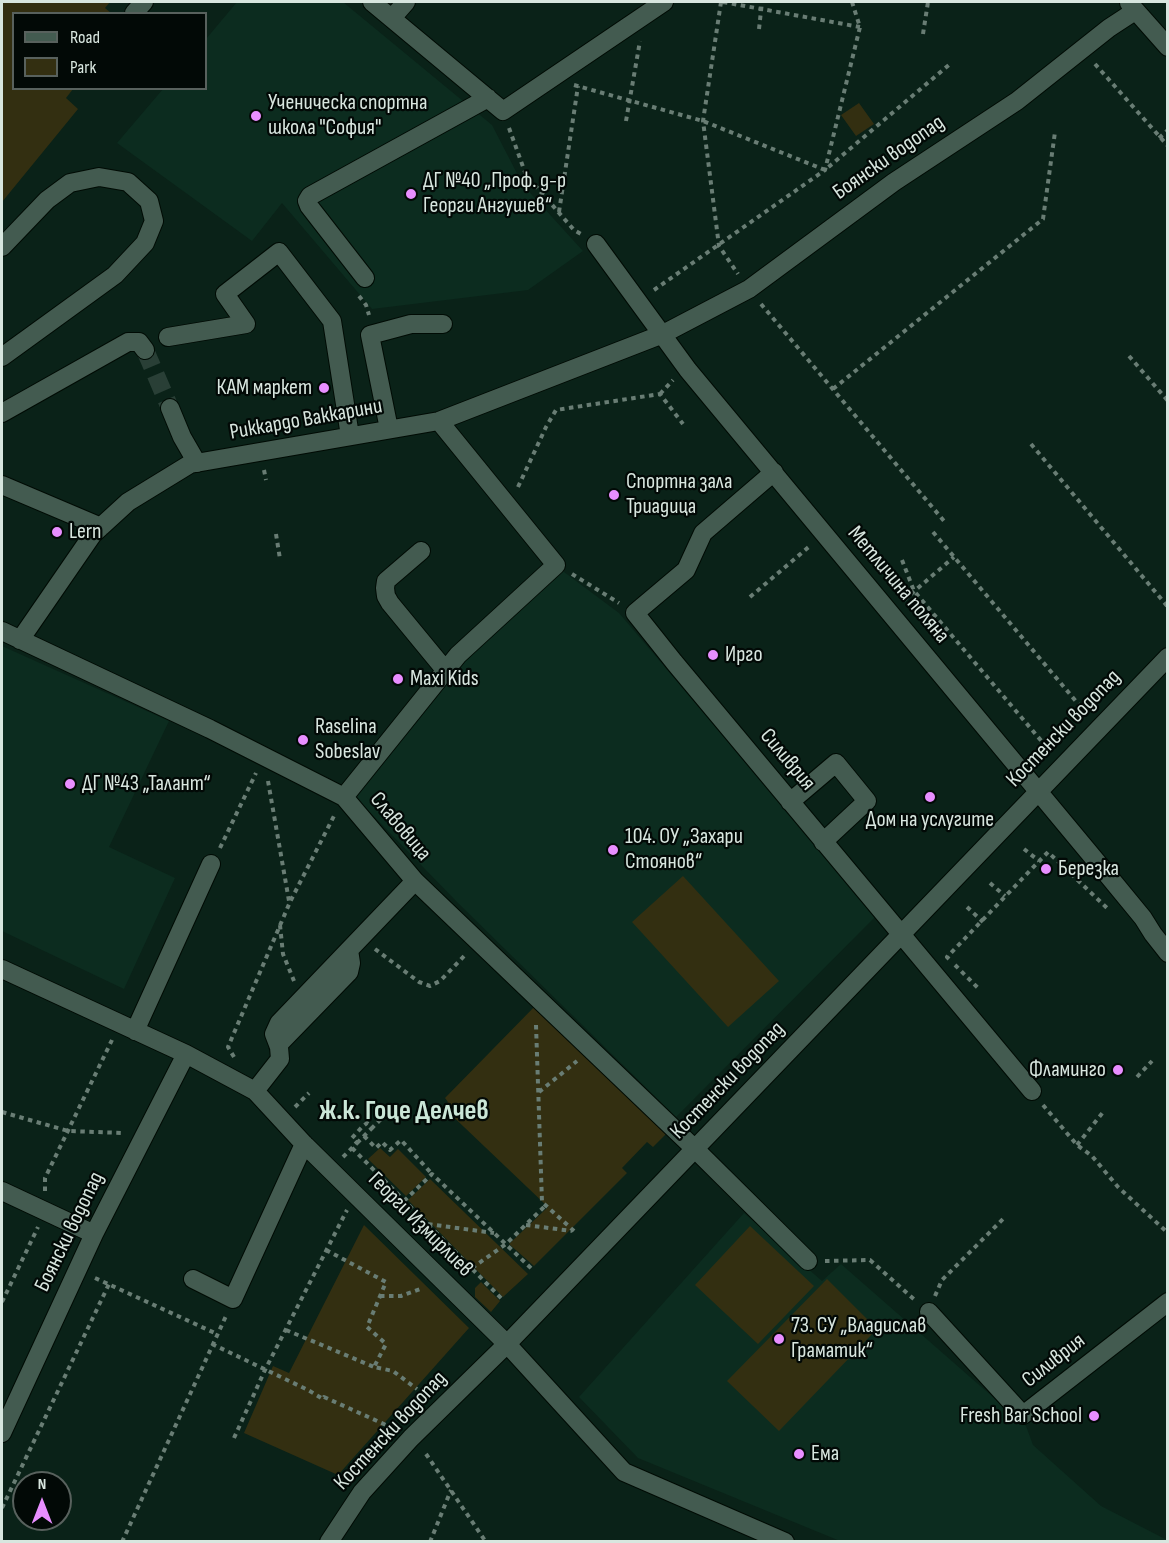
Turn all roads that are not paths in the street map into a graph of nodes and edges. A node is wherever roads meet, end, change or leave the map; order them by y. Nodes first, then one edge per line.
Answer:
1 (372, 2) edge
2 (406, 2) edge
3 (664, 2) edge
4 (1131, 6) edge
5 (392, 18) junction
6 (1167, 47) edge
7 (488, 98) junction
8 (596, 244) road end
9 (2, 246) edge
10 (361, 284) road end
11 (443, 324) dead end
12 (663, 334) junction
13 (168, 337) dead end
14 (145, 350) dead end
15 (2, 357) edge
16 (170, 408) tunnel mouth
17 (2, 413) edge
18 (439, 421) junction
19 (389, 429) junction
20 (350, 436) junction
21 (197, 463) junction
22 (774, 472) junction
23 (2, 485) edge
24 (101, 526) junction
25 (421, 551) dead end
26 (2, 631) edge
27 (20, 640) junction
28 (1167, 657) edge
29 (446, 671) junction
30 (1037, 791) junction
31 (344, 797) junction
32 (790, 802) junction
33 (823, 842) junction
34 (212, 864) road end
35 (415, 881) junction
36 (1160, 931) edge
37 (901, 935) junction
38 (355, 944) junction
39 (1167, 953) edge
40 (2, 969) edge
41 (127, 1027) junction
42 (278, 1045) junction
43 (186, 1054) junction
44 (255, 1091) junction
45 (1032, 1091) dead end
46 (304, 1144) junction
47 (695, 1149) junction
48 (2, 1191) edge
49 (94, 1234) junction
50 (808, 1261) road end
51 (193, 1279) dead end
52 (1167, 1302) edge
53 (929, 1312) road end
54 (507, 1344) junction
55 (6, 1411) edge
56 (2, 1433) edge
57 (329, 1542) edge
58 (784, 1542) edge

1 - 5 street
2 - 5 street
3 - 7 street
4 - 6 street
4 - 12 street, Боянски водопад
5 - 7 street
7 - 10 street
8 - 12 street, Метличина поляна
9 - 15 street
11 - 19 street
12 - 18 street, Риккардо Ваккарини
12 - 22 street, Метличина поляна
13 - 20 street
14 - 17 street
16 - 21 street
18 - 19 street, Риккардо Ваккарини
18 - 29 street
19 - 20 street, Риккардо Ваккарини
20 - 21 street, Риккардо Ваккарини
21 - 24 street, Риккардо Ваккарини
22 - 30 street, Метличина поляна
22 - 32 street, Силиврия
23 - 24 street
24 - 27 street, Риккардо Ваккарини
25 - 29 street
26 - 27 street, Славовица
27 - 31 street, Славовица
28 - 30 street, Костенски водопад
29 - 31 street
30 - 36 street, Метличина поляна
30 - 37 street, Костенски водопад
31 - 35 street, Славовица
32 - 33 street, Силиврия
32 - 33 street
33 - 37 street, Силиврия
34 - 41 street
35 - 38 street
35 - 47 street, Славовица
36 - 39 street, Метличина поляна
37 - 45 street, Силиврия
37 - 47 street, Костенски водопад
38 - 42 street
38 - 42 street
40 - 41 street, Георги Измирлиев
41 - 43 street, Георги Измирлиев
42 - 44 street
43 - 44 street, Георги Измирлиев
43 - 49 street, Боянски водопад
44 - 46 street, Георги Измирлиев
46 - 51 street
46 - 54 street, Георги Измирлиев
47 - 50 street, Славовица
47 - 54 street, Костенски водопад
48 - 49 street
49 - 55 street, Боянски водопад
52 - 53 street, Силиврия
54 - 57 street, Костенски водопад
54 - 58 street, Георги Измирлиев
55 - 56 street, Боянски водопад

